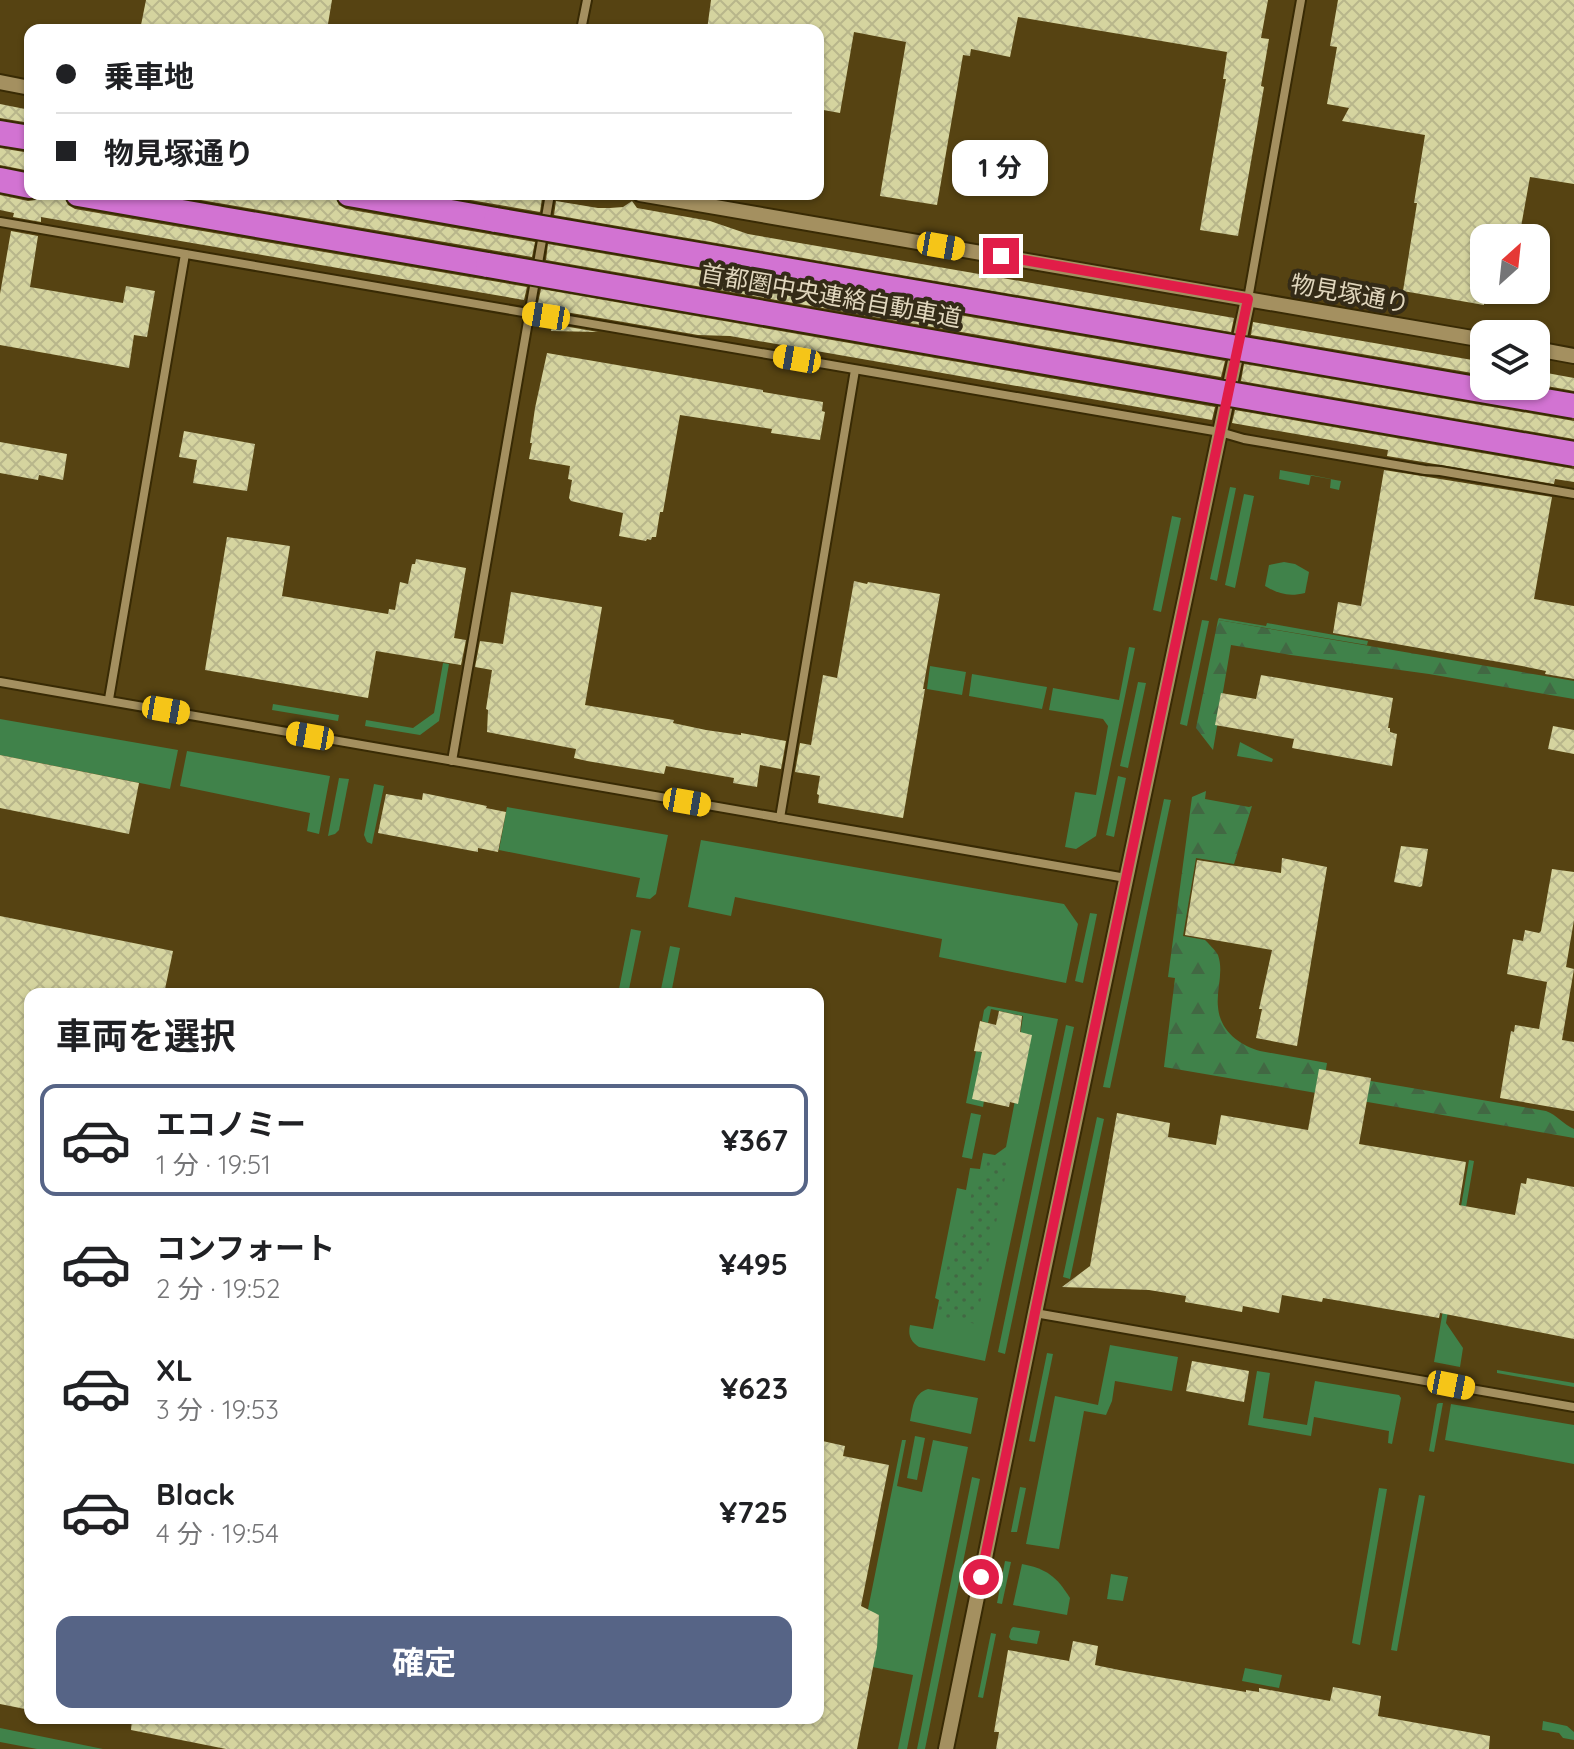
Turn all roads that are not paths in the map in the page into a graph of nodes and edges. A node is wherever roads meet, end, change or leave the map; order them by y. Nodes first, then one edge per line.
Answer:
1 (587, 0) edge
2 (1301, 0) edge
3 (582, 24) edge
4 (0, 82) edge
5 (24, 87) edge
6 (0, 133) edge
7 (24, 137) edge
8 (0, 180) edge
9 (24, 185) edge
10 (113, 200) edge
11 (383, 200) edge
12 (549, 200) edge
13 (675, 200) edge
14 (0, 222) edge
15 (185, 254) junction
16 (1248, 299) junction
17 (529, 313) junction
18 (1470, 338) edge
19 (1550, 352) edge
20 (1574, 356) edge
21 (855, 370) junction
22 (1574, 406) edge
23 (1220, 432) junction
24 (1574, 454) edge
25 (1574, 494) edge
26 (0, 682) edge
27 (109, 699) junction
28 (452, 761) junction
29 (780, 818) junction
30 (1126, 878) junction
31 (1035, 1313) junction
32 (1574, 1407) edge
33 (946, 1749) edge

1 - 3 street
2 - 16 street
4 - 5 street
6 - 7 highway
8 - 9 highway
10 - 24 highway, 首都圏中央連絡自動車道, bridge
11 - 22 highway, 首都圏中央連絡自動車道, bridge
12 - 17 street
13 - 16 street, 物見塚通り
14 - 15 street
15 - 17 street
15 - 27 street
16 - 18 street, 物見塚通り
16 - 23 street
17 - 21 street
17 - 28 street
19 - 20 street
21 - 23 street
21 - 29 street
23 - 25 street
23 - 30 street
26 - 27 street
27 - 28 street
28 - 29 street
29 - 30 street
30 - 31 street
31 - 32 street
31 - 33 street

